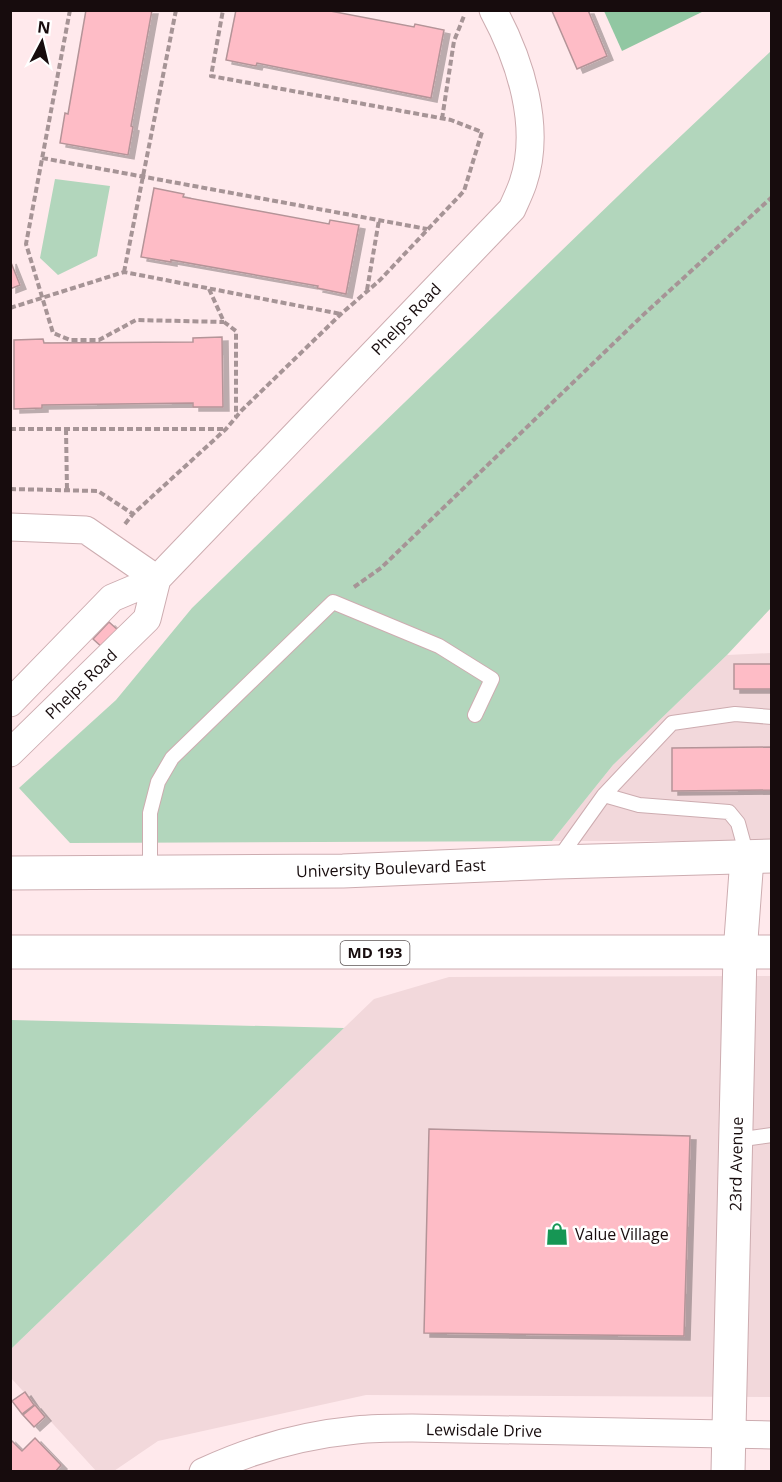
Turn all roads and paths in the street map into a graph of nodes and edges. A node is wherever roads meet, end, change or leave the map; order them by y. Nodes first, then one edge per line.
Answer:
1 (70, 10) edge
2 (176, 10) edge
3 (223, 10) edge
4 (493, 10) edge
5 (466, 11) edge
6 (442, 118) junction
7 (42, 158) junction
8 (144, 176) junction
9 (771, 197) edge
10 (379, 220) junction
11 (428, 229) junction
12 (124, 272) junction
13 (209, 288) junction
14 (366, 291) junction
15 (41, 298) junction
16 (10, 308) edge
17 (341, 314) junction
18 (224, 322) junction
19 (236, 417) junction
20 (10, 429) edge
21 (66, 429) junction
22 (226, 429) junction
23 (10, 489) edge
24 (66, 490) junction
25 (133, 514) junction
26 (10, 527) edge
27 (119, 531) dead end
28 (157, 579) junction
29 (333, 602) junction
30 (10, 703) edge
31 (475, 715) dead end
32 (771, 717) edge
33 (10, 753) edge
34 (604, 795) junction
35 (759, 857) edge
36 (557, 862) junction
37 (150, 872) junction
38 (10, 873) edge
39 (10, 952) edge
40 (771, 952) edge
41 (740, 953) junction
42 (771, 1136) edge
43 (736, 1140) junction
44 (729, 1435) junction
45 (771, 1435) edge
46 (203, 1472) edge
47 (728, 1472) edge

1 - 7 path
2 - 8 path
3 - 6 path
4 - 28 street, Phelps Road
5 - 6 path
6 - 11 path
7 - 8 path
7 - 15 path
8 - 10 path
8 - 12 path
9 - 29 path
10 - 11 path
10 - 14 path
11 - 14 path
12 - 13 path
12 - 15 path
13 - 17 path
13 - 18 path
14 - 17 path
15 - 16 path
15 - 18 path
17 - 19 path
18 - 19 path
19 - 22 path
20 - 21 path
21 - 22 path
21 - 24 path
22 - 25 path
23 - 24 path
24 - 25 path
25 - 27 path
26 - 28 street
28 - 30 street, Phelps Road
28 - 33 street, Phelps Road
29 - 31 lane
29 - 37 lane
32 - 34 lane
34 - 35 lane
34 - 36 lane
35 - 36 main road, University Boulevard East
35 - 41 main road, 23rd Avenue
36 - 37 main road, University Boulevard East
37 - 38 main road, University Boulevard East
39 - 41 main road, MD 193
40 - 41 main road, MD 193
41 - 43 main road, 23rd Avenue
42 - 43 lane
43 - 44 main road, 23rd Avenue
44 - 45 street, Lewisdale Drive
44 - 46 street, Lewisdale Drive
44 - 47 main road, 23rd Avenue

